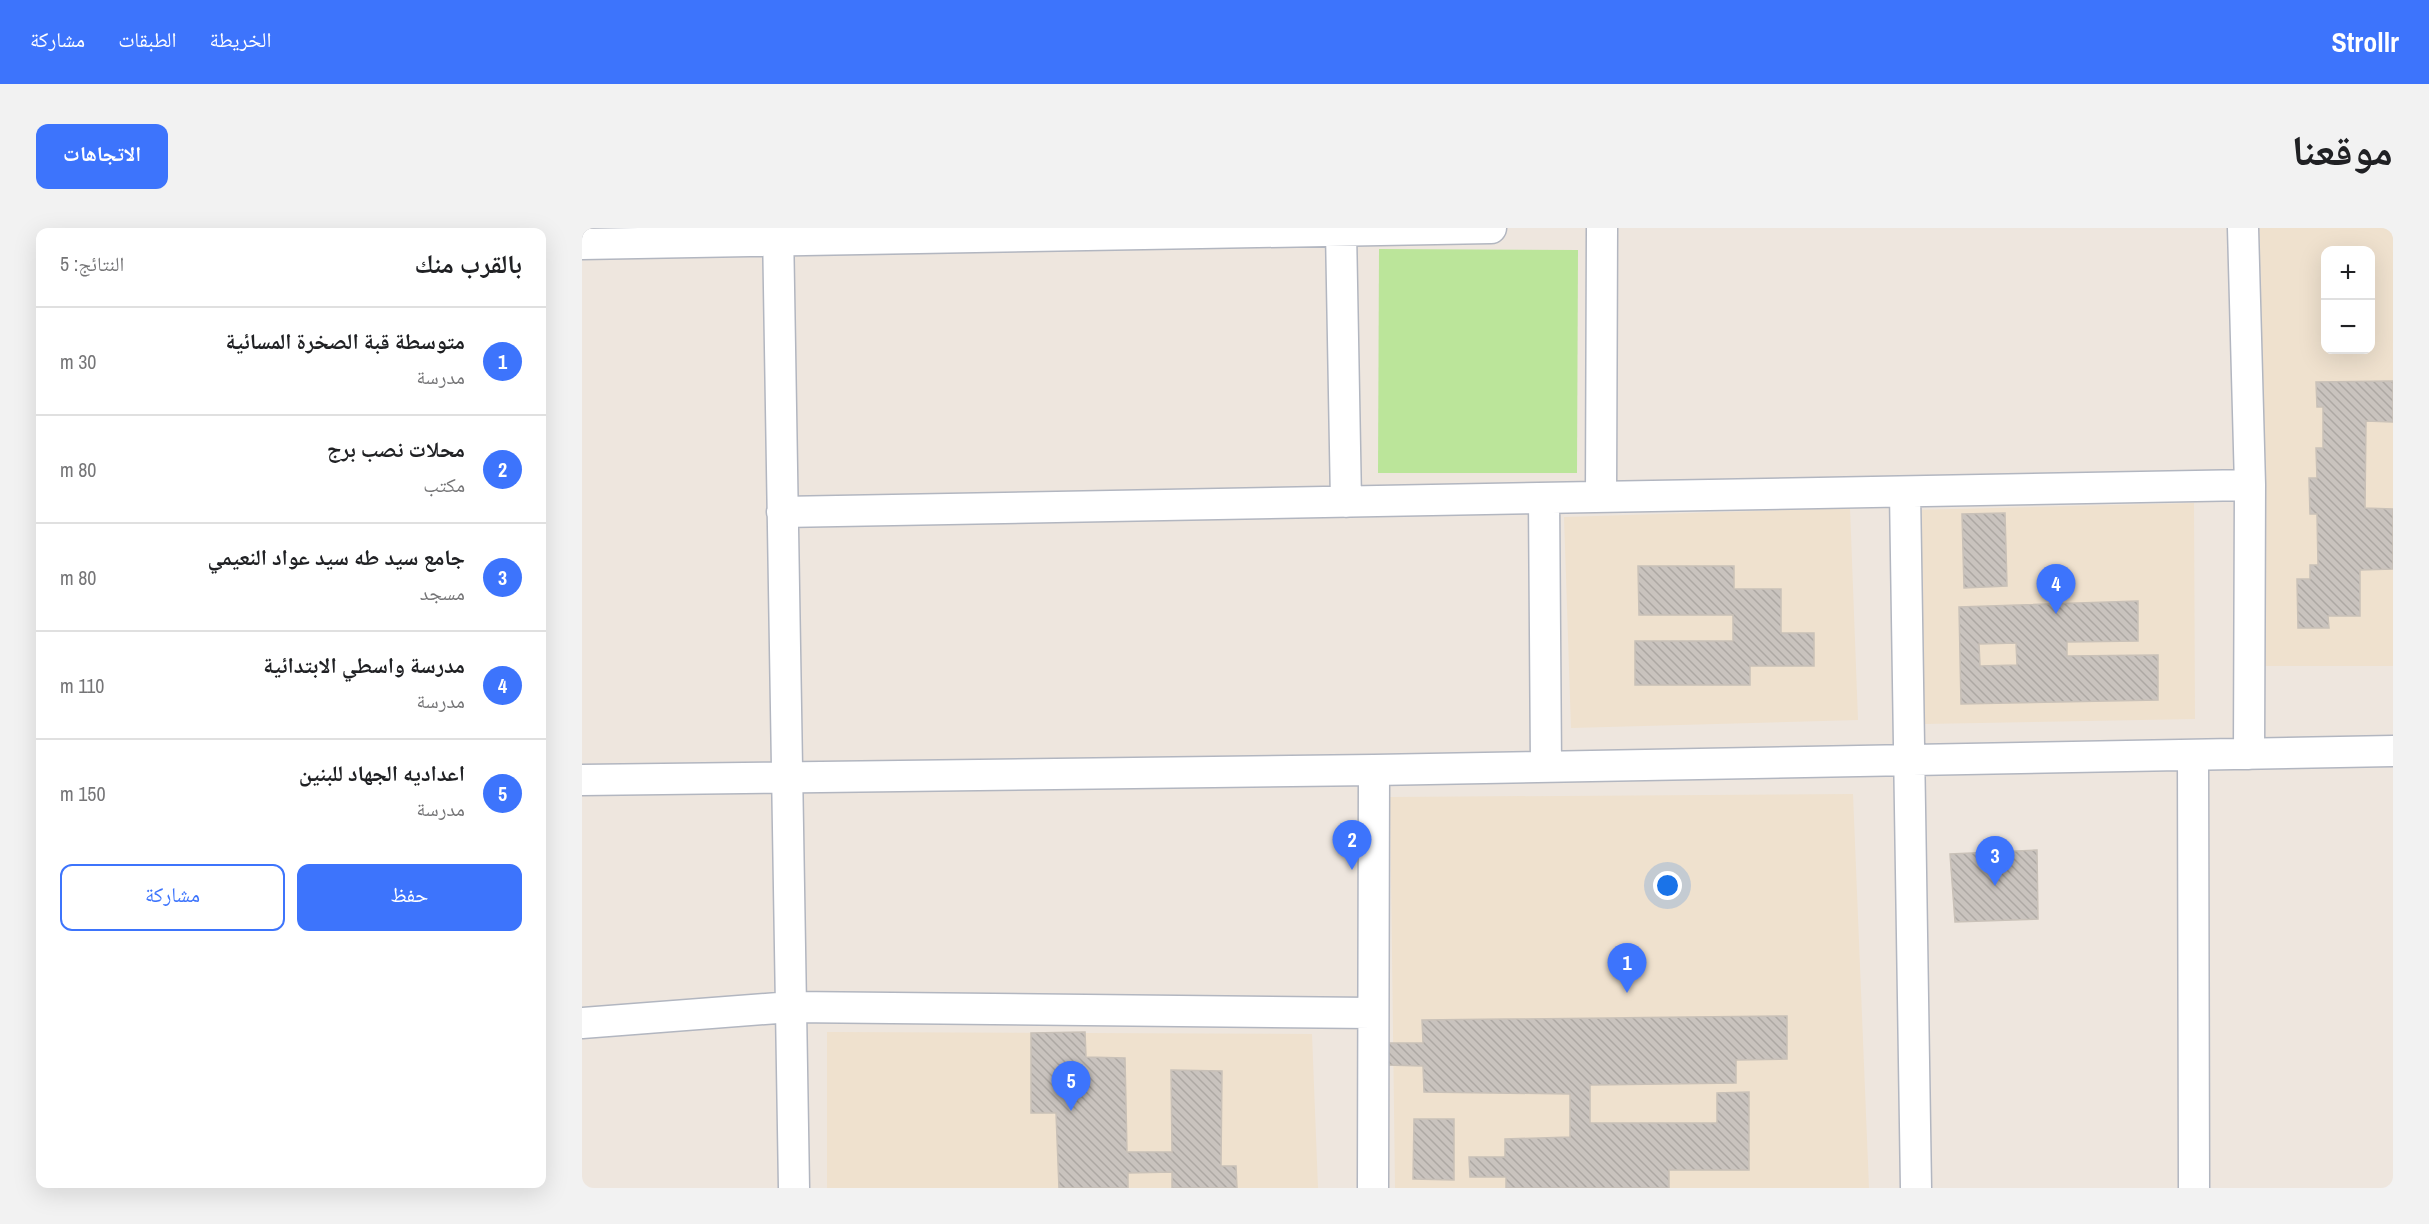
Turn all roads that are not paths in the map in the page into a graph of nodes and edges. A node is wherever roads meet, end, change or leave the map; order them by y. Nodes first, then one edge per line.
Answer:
1 (1491, 228) edge
2 (1602, 228) edge
3 (2243, 228) edge
4 (1341, 230) junction
5 (778, 235) edge
6 (582, 244) edge
7 (2250, 485) junction
8 (1905, 492) junction
9 (1601, 497) junction
10 (1544, 498) junction
11 (1346, 502) junction
12 (782, 512) junction
13 (2393, 751) edge
14 (2249, 754) junction
15 (2193, 755) junction
16 (1909, 760) junction
17 (1546, 767) junction
18 (1374, 770) junction
19 (787, 777) junction
20 (582, 780) edge
21 (791, 1007) junction
22 (1371, 1013) junction
23 (582, 1023) edge
24 (794, 1188) edge
25 (1373, 1188) edge
26 (1916, 1188) edge
27 (2194, 1188) edge

1 - 4 street
2 - 9 street
3 - 7 street
4 - 5 street
4 - 11 street
5 - 6 street
5 - 12 street
7 - 8 street
7 - 14 street
8 - 9 street
8 - 16 street
9 - 10 street
10 - 11 street
10 - 17 street
11 - 12 street
12 - 19 street
13 - 14 street
14 - 15 street
15 - 16 street
15 - 27 street
16 - 17 street
16 - 26 street
17 - 18 street
18 - 19 street
18 - 22 street
19 - 20 street
19 - 21 street
21 - 22 street
21 - 23 street
21 - 24 street
22 - 25 street

